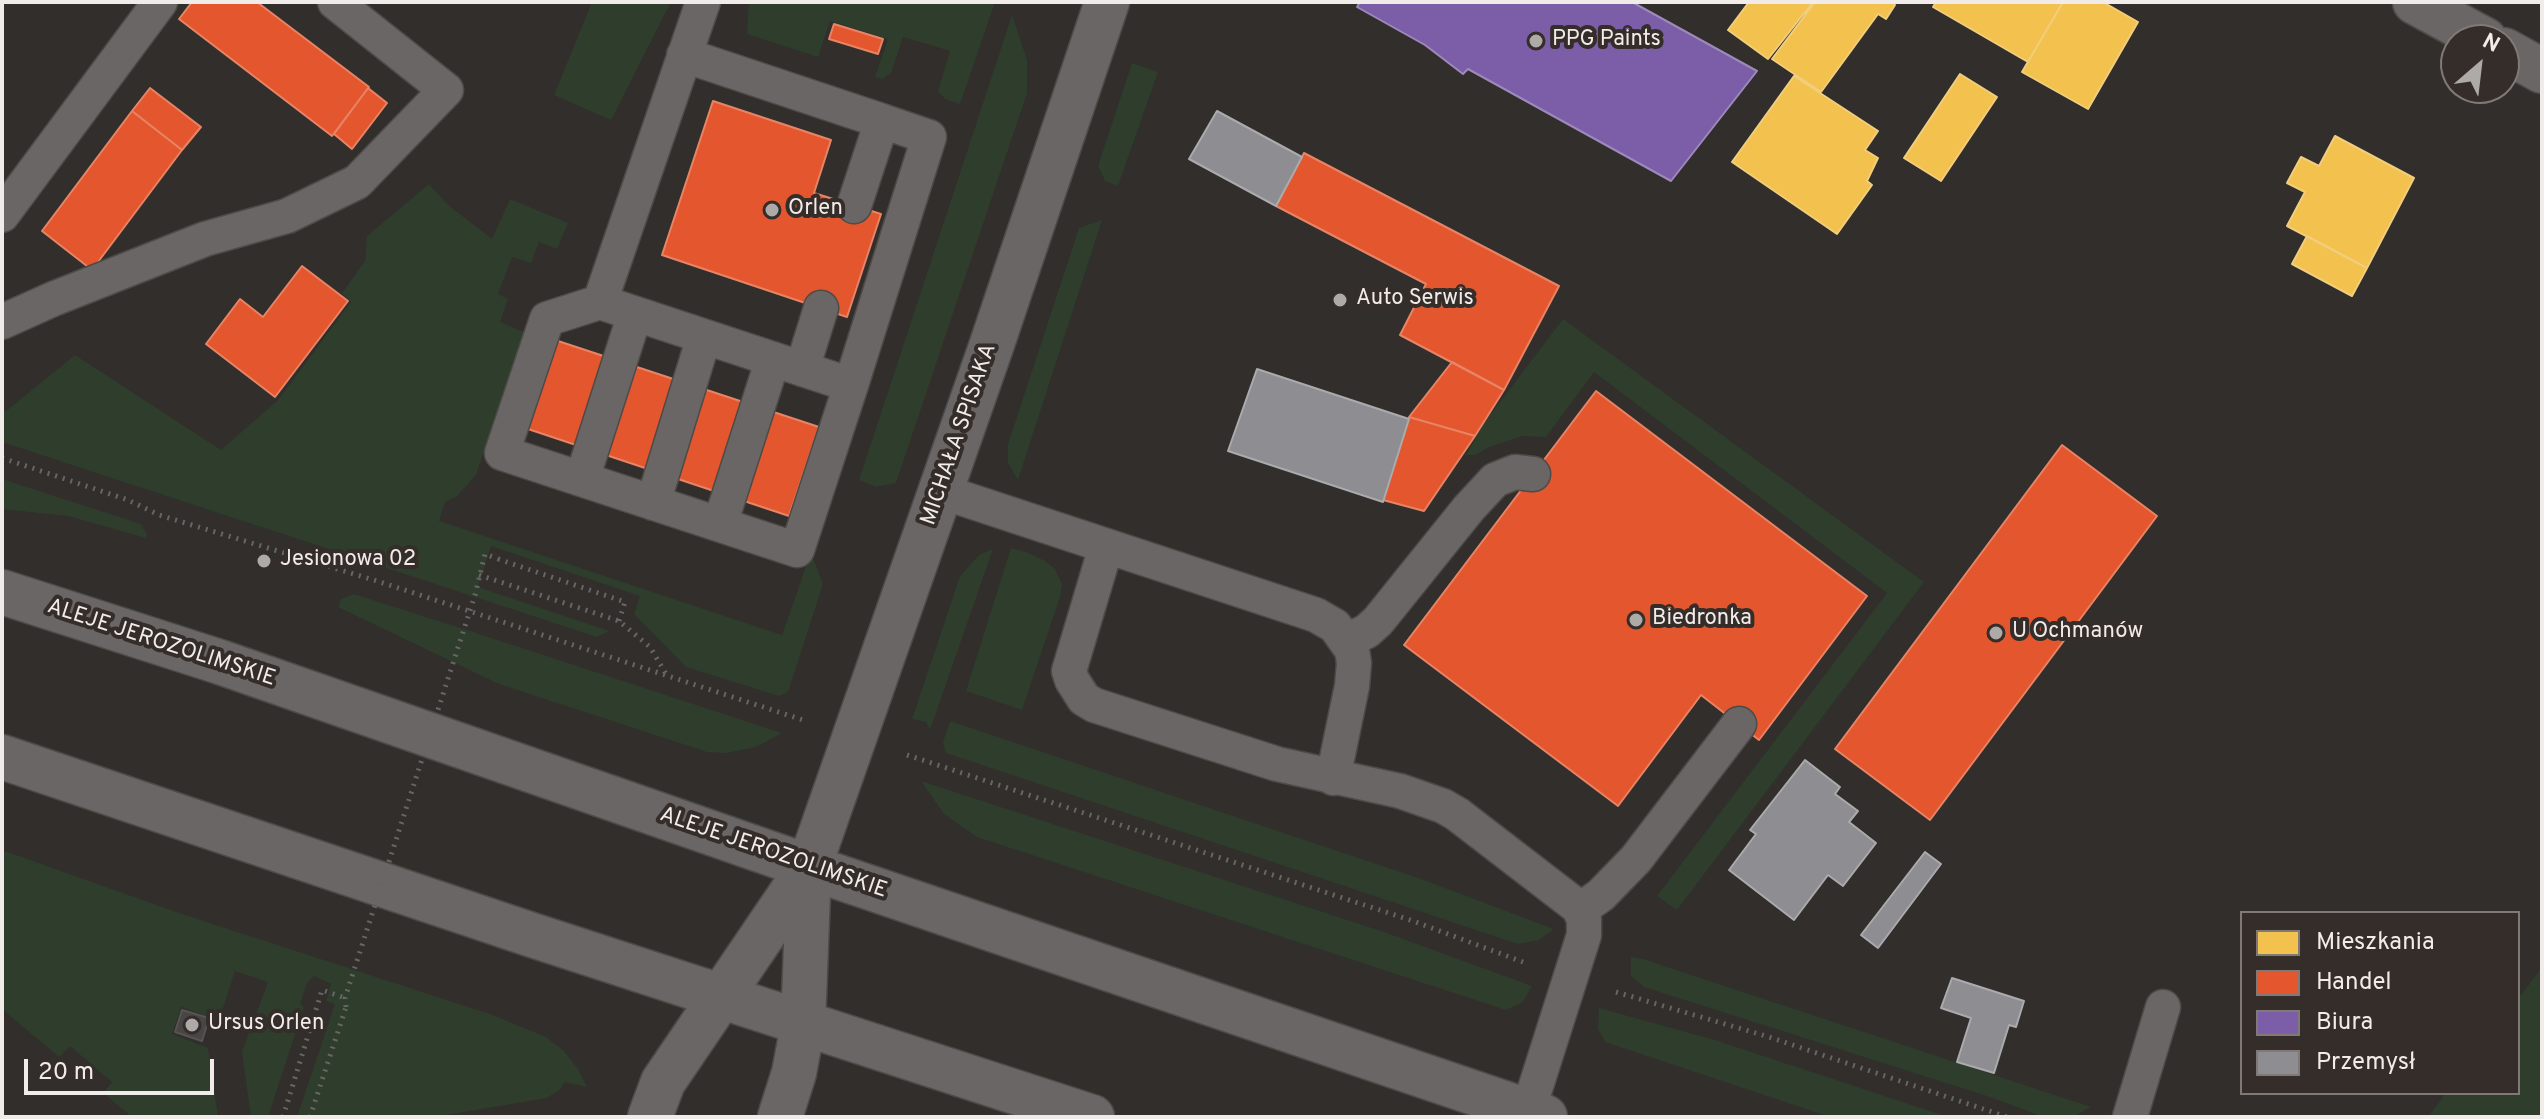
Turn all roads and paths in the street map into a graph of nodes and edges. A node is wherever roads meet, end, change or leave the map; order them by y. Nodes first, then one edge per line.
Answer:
1 (160, 2) edge
2 (335, 2) edge
3 (703, 2) edge
4 (1107, 2) edge
5 (2415, 2) edge
6 (2456, 24) edge
7 (684, 55) junction
8 (2520, 59) edge
9 (2542, 71) edge
10 (882, 121) junction
11 (854, 206) dead end
12 (2, 215) edge
13 (600, 302) junction
14 (821, 308) dead end
15 (635, 314) junction
16 (2, 322) edge
17 (704, 337) junction
18 (787, 364) junction
19 (851, 385) junction
20 (2, 458) edge
21 (1533, 474) dead end
22 (582, 479) junction
23 (940, 491) junction
24 (653, 503) junction
25 (720, 524) junction
26 (1106, 547) junction
27 (479, 575) junction
28 (2, 592) edge
29 (619, 621) junction
30 (1347, 641) junction
31 (666, 674) junction
32 (805, 721) dead end
33 (1739, 724) dead end
34 (910, 756) dead end
35 (2, 757) edge
36 (1333, 778) junction
37 (809, 867) junction
38 (1580, 910) junction
39 (1530, 965) dead end
40 (1604, 988) dead end
41 (719, 996) junction
42 (345, 998) junction
43 (2163, 1007) dead end
44 (803, 1025) junction
45 (1536, 1114) edge
46 (283, 1117) edge
47 (310, 1117) edge
48 (650, 1117) edge
49 (780, 1117) edge
50 (1092, 1117) edge
51 (2007, 1117) edge
52 (2130, 1117) edge

1 - 12 lane
2 - 16 lane
3 - 7 lane
4 - 23 main road, MICHAŁA SPISAKA
5 - 6 main road
7 - 10 lane
7 - 13 lane
8 - 9 main road
10 - 11 lane
10 - 19 lane
13 - 15 lane
13 - 22 lane
14 - 18 lane
15 - 17 lane
15 - 22 lane
17 - 18 lane
17 - 24 lane
18 - 19 lane
18 - 25 lane
19 - 25 lane
20 - 31 path
21 - 30 lane
22 - 24 lane
23 - 26 lane
23 - 37 main road, MICHAŁA SPISAKA
24 - 25 lane
26 - 30 lane
26 - 36 lane
27 - 29 path
27 - 29 path, bridge
27 - 42 path, bridge
28 - 37 main road, ALEJE JEROZOLIMSKIE
29 - 31 path
30 - 36 lane
31 - 32 path
33 - 38 lane
34 - 39 path
35 - 41 main road
36 - 38 lane
37 - 41 main road, MICHAŁA SPISAKA
37 - 44 main road, MICHAŁA SPISAKA
37 - 45 main road, ALEJE JEROZOLIMSKIE
38 - 45 lane
40 - 51 path
41 - 44 main road
41 - 48 main road, MICHAŁA SPISAKA
42 - 46 path
42 - 47 path, bridge
43 - 52 lane
44 - 49 main road, MICHAŁA SPISAKA
44 - 50 main road

